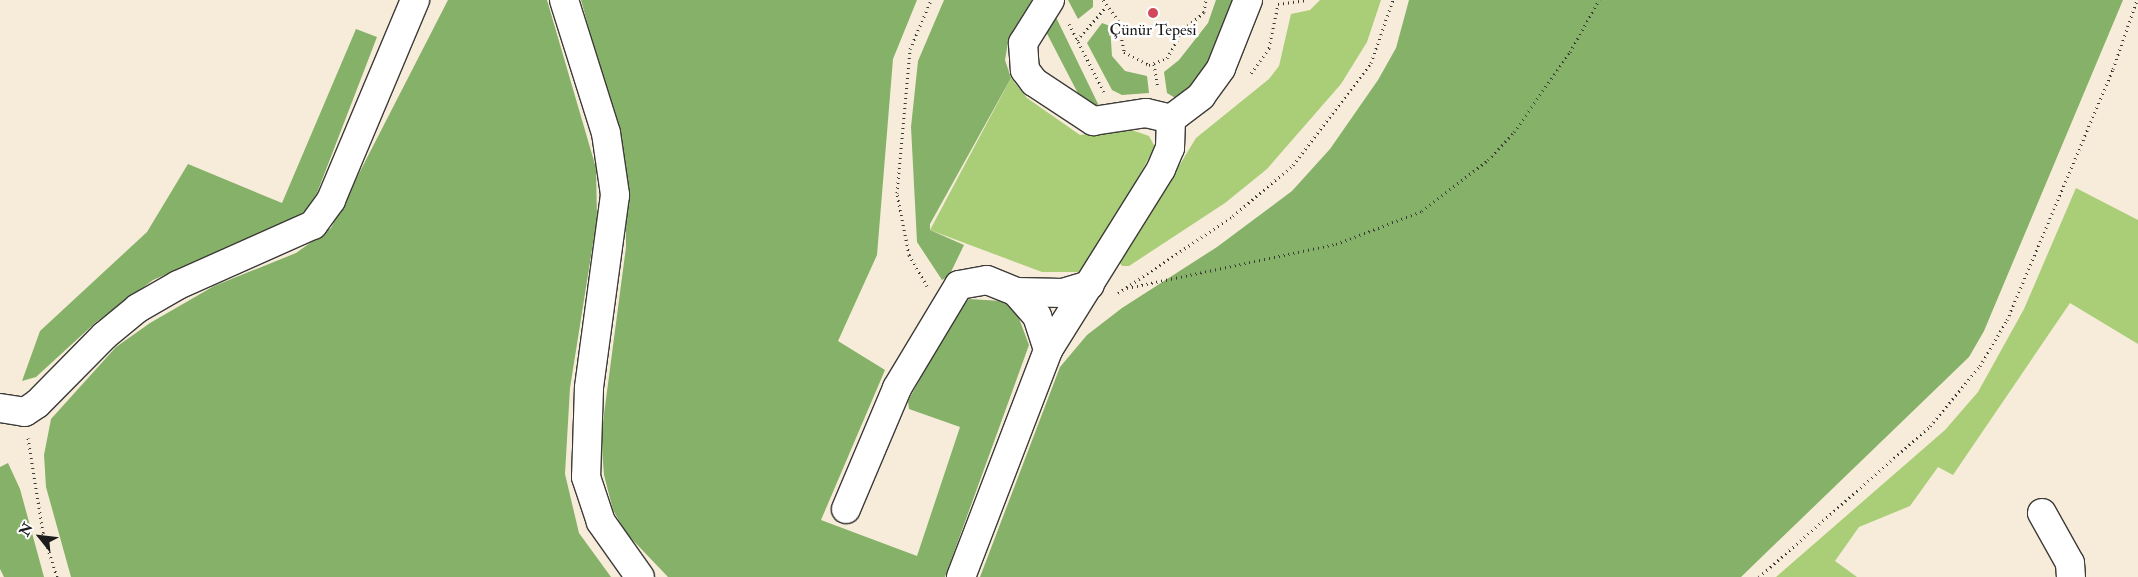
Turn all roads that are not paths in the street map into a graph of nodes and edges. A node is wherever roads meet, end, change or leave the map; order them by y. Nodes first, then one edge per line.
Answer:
1 (415, 0) edge
2 (564, 0) edge
3 (1248, 0) edge
4 (1057, 8) edge
5 (1172, 119) junction
6 (1090, 285) junction
7 (1016, 292) junction
8 (1048, 350) junction
9 (12, 410) edge
10 (846, 509) dead end
11 (2042, 513) dead end
12 (640, 577) edge
13 (961, 577) edge
14 (2071, 577) edge

1 - 9 street
2 - 12 street
3 - 5 street
4 - 5 street
5 - 6 street
6 - 7 street
6 - 8 street
7 - 8 street
7 - 10 street
8 - 13 street
11 - 14 street

